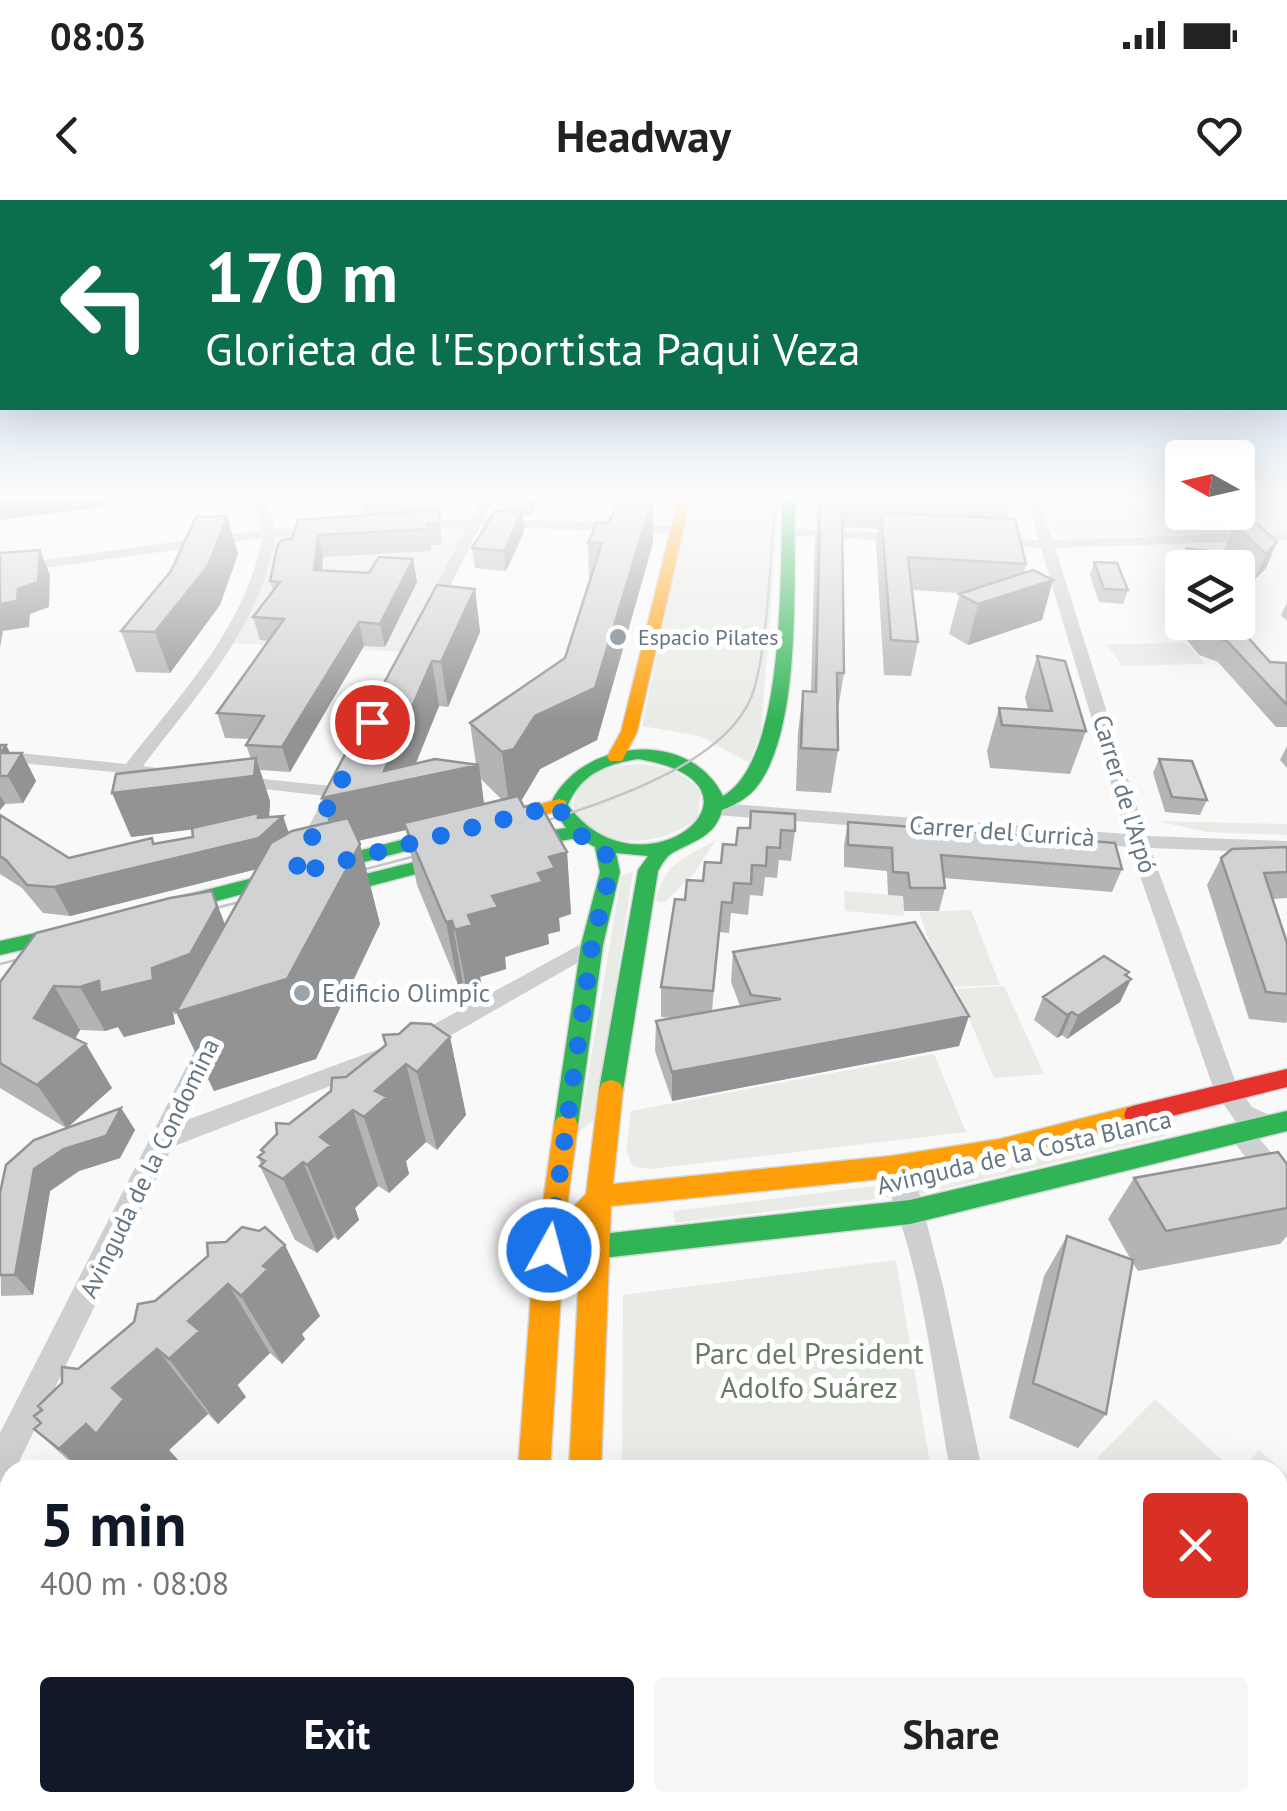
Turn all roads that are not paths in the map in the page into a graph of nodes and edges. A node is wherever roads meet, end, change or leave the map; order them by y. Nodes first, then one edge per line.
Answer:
1 (259, 571) edge
2 (451, 571) edge
3 (667, 571) edge
4 (782, 571) edge
5 (1056, 571) edge
6 (417, 635) edge
7 (0, 756) edge
8 (616, 756) junction
9 (131, 770) junction
10 (187, 776) edge
11 (224, 780) edge
12 (559, 805) junction
13 (717, 808) junction
14 (575, 833) junction
15 (1138, 841) junction
16 (1287, 846) edge
17 (604, 847) junction
18 (664, 848) junction
19 (290, 892) junction
20 (144, 913) edge
21 (224, 917) edge
22 (88, 928) edge
23 (170, 931) edge
24 (592, 945) junction
25 (0, 948) edge
26 (221, 1021) edge
27 (1287, 1078) edge
28 (1226, 1090) junction
29 (1277, 1123) edge
30 (1238, 1131) junction
31 (164, 1140) junction
32 (891, 1167) junction
33 (1287, 1190) edge
34 (601, 1196) junction
35 (910, 1212) junction
36 (593, 1247) junction
37 (546, 1280) junction
38 (3, 1460) edge
39 (535, 1460) edge
40 (585, 1460) edge
41 (964, 1460) edge

1 - 9 street
2 - 6 street
3 - 8 main road
4 - 13 main road
5 - 15 street, Carrer de l'Arpó
7 - 9 street
8 - 12 main road
8 - 13 main road
9 - 10 street
11 - 19 street
12 - 14 main road
12 - 19 main road
13 - 15 street, Carrer del Curricà
13 - 18 main road
14 - 17 main road
14 - 19 main road
15 - 16 street, Carrer del Curricà
15 - 28 street, Carrer de l'Arpó
17 - 18 main road
17 - 24 main road
18 - 34 main road
19 - 20 main road
21 - 23 main road
22 - 25 main road
24 - 31 street
24 - 37 main road
26 - 31 street, Avinguda de la Condomina
27 - 28 main road, Avinguda de la Costa Blanca
28 - 29 street
28 - 32 main road, Avinguda de la Costa Blanca
29 - 30 main road, Avinguda de la Costa Blanca
30 - 33 street
30 - 35 main road, Avinguda de la Costa Blanca
31 - 38 street, Avinguda de la Condomina
32 - 34 main road, Avinguda de la Costa Blanca
32 - 35 street
34 - 36 main road
34 - 37 main road
35 - 36 main road, Avinguda de la Costa Blanca
35 - 41 street
36 - 40 main road
37 - 39 main road

